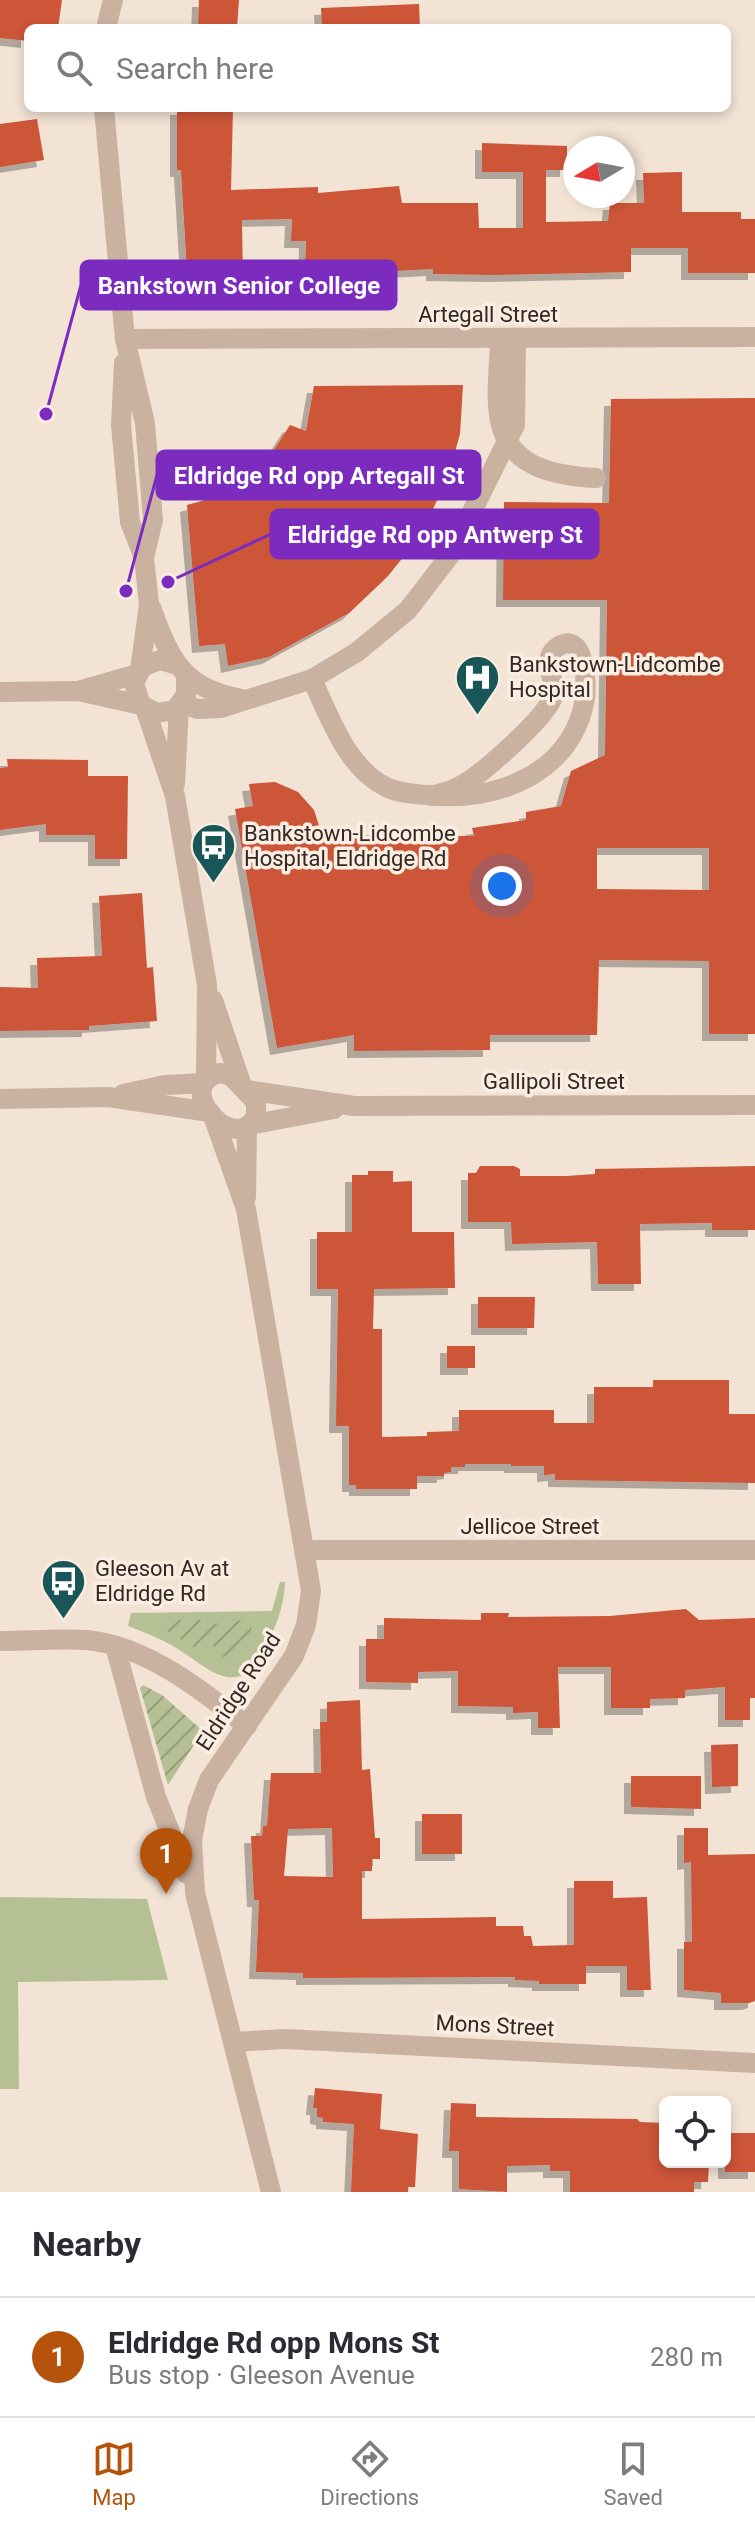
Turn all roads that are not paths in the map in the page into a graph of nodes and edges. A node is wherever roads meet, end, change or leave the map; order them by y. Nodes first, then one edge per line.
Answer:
1 (97, 0) edge
2 (113, 0) edge
3 (103, 24) edge
4 (105, 24) edge
5 (104, 112) edge
6 (755, 337) edge
7 (508, 338) junction
8 (125, 339) junction
9 (507, 438) junction
10 (596, 478) dead end
11 (419, 535) dead end
12 (451, 554) junction
13 (149, 604) junction
14 (182, 671) junction
15 (138, 672) junction
16 (312, 679) junction
17 (78, 691) junction
18 (0, 692) edge
19 (245, 700) junction
20 (181, 705) junction
21 (143, 706) junction
22 (175, 796) junction
23 (431, 796) junction
24 (207, 985) junction
25 (205, 1081) junction
26 (244, 1088) junction
27 (108, 1097) junction
28 (0, 1099) edge
29 (755, 1105) edge
30 (354, 1106) junction
31 (212, 1114) junction
32 (248, 1126) junction
33 (246, 1209) junction
34 (305, 1550) junction
35 (755, 1550) edge
36 (0, 1641) edge
37 (115, 1646) junction
38 (247, 1726) junction
39 (195, 1893) junction
40 (233, 2042) junction
41 (755, 2063) edge
42 (271, 2192) edge

1 - 3 street
2 - 4 street
5 - 8 street
6 - 7 street, Artegall Street
7 - 8 street, Artegall Street
7 - 9 street
8 - 13 street
9 - 10 street
9 - 12 street
11 - 12 street
12 - 16 street
13 - 14 street
13 - 15 street
14 - 15 street
14 - 19 street
14 - 20 street
15 - 17 street
15 - 21 street
16 - 19 street
16 - 23 street
17 - 18 street
17 - 21 street
19 - 20 street
20 - 21 street
20 - 22 street
21 - 22 street
22 - 24 street
23 - 23 street
24 - 25 street
24 - 26 street
25 - 26 street
25 - 27 street
25 - 31 street
26 - 30 street, Gallipoli Street
26 - 32 street
27 - 28 street
27 - 31 street
29 - 30 street, Gallipoli Street
30 - 32 street, Gallipoli Street
31 - 32 street
31 - 33 street, Eldridge Road
32 - 33 street, Eldridge Road
33 - 34 street, Eldridge Road
34 - 35 street, Jellicoe Street
34 - 38 street, Eldridge Road
36 - 37 street
37 - 38 street
37 - 39 street
38 - 39 street, Eldridge Road
39 - 40 street, Eldridge Road
40 - 41 street, Mons Street
40 - 42 street, Eldridge Road

